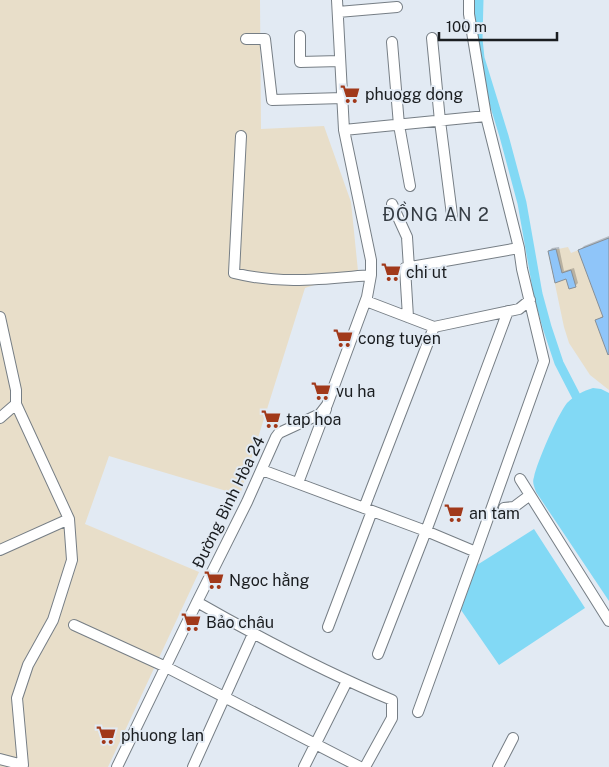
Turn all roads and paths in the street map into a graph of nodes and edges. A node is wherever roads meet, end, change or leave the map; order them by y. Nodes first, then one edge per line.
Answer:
1 (337, 0) edge
2 (469, 0) edge
3 (397, 7) dead end
4 (338, 12) junction
5 (300, 36) dead end
6 (432, 38) dead end
7 (246, 39) dead end
8 (392, 42) dead end
9 (340, 61) junction
10 (342, 98) junction
11 (486, 116) junction
12 (440, 121) junction
13 (399, 125) junction
14 (344, 130) junction
15 (241, 136) dead end
16 (410, 186) dead end
17 (392, 204) dead end
18 (452, 215) dead end
19 (519, 248) junction
20 (409, 268) junction
21 (371, 275) junction
22 (366, 300) junction
23 (530, 300) junction
24 (508, 311) junction
25 (0, 317) edge
26 (408, 317) junction
27 (434, 327) junction
28 (16, 404) junction
29 (327, 405) junction
30 (0, 418) edge
31 (262, 470) junction
32 (520, 479) dead end
33 (298, 484) junction
34 (530, 495) junction
35 (504, 508) dead end
36 (368, 509) junction
37 (70, 519) junction
38 (426, 531) junction
39 (0, 550) edge
40 (476, 552) junction
41 (197, 602) junction
42 (609, 622) edge
43 (74, 625) dead end
44 (328, 627) dead end
45 (252, 634) junction
46 (378, 654) dead end
47 (166, 667) junction
48 (347, 681) junction
49 (224, 698) junction
50 (418, 712) dead end
51 (513, 738) dead end
52 (316, 743) junction
53 (0, 758) edge
54 (26, 766) edge
55 (196, 766) edge
56 (117, 767) edge
57 (304, 767) edge
58 (360, 767) edge
59 (365, 767) edge
60 (498, 767) edge

1 - 4 street
2 - 11 street
3 - 4 street
4 - 9 street
5 - 9 street
6 - 12 street
7 - 10 street
8 - 13 street
9 - 10 street
10 - 14 street
11 - 12 street
11 - 19 street
12 - 13 street
12 - 18 street
13 - 14 street
13 - 16 street
14 - 21 street
15 - 21 street
17 - 20 street
19 - 20 street
19 - 23 street
20 - 26 street
21 - 22 street
22 - 26 street
22 - 29 street
23 - 24 street
23 - 40 street
24 - 27 street
24 - 38 street
25 - 28 street
26 - 27 street
27 - 36 street
28 - 30 street
28 - 37 street
29 - 31 street, Đường Bình Hòa 24
29 - 33 street
31 - 33 street
31 - 41 street, Đường Bình Hòa 24
32 - 34 street
33 - 36 street
34 - 35 street
34 - 42 street
36 - 38 street
36 - 44 street
37 - 39 street
37 - 54 street
38 - 40 street
38 - 46 street
40 - 50 street
41 - 45 street
41 - 47 street, Đường Bình Hòa 24
43 - 47 street
45 - 48 street
45 - 49 street
47 - 49 street
47 - 56 street, Đường Bình Hòa 24
48 - 52 street
48 - 59 street
49 - 52 street
49 - 55 street
51 - 60 street
52 - 57 street
52 - 58 street
53 - 54 street

